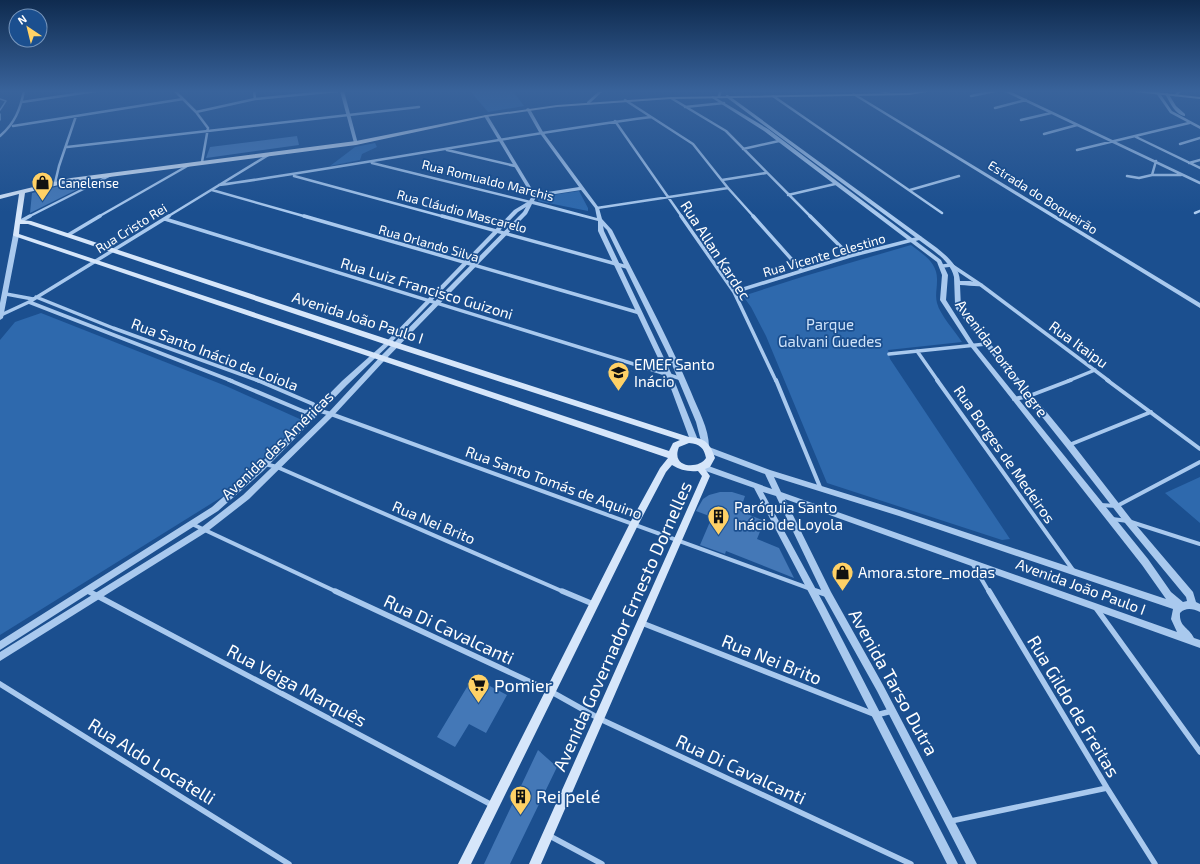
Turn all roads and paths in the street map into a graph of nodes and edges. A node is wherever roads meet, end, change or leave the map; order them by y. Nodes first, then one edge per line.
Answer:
1 (73, 131) edge
2 (205, 131) edge
3 (208, 131) edge
4 (353, 131) edge
5 (412, 131) edge
6 (495, 131) edge
7 (546, 131) edge
8 (622, 131) edge
9 (673, 131) edge
10 (726, 131) edge
11 (768, 131) edge
12 (776, 131) edge
13 (824, 131) edge
14 (915, 131) edge
15 (1054, 131) edge
16 (1090, 131) edge
17 (1157, 131) edge
18 (541, 132) junction
19 (1044, 134) dead end
20 (1135, 137) junction
21 (1200, 138) edge
22 (500, 139) junction
23 (780, 141) junction
24 (1111, 142) junction
25 (356, 143) junction
26 (1180, 144) dead end
27 (67, 146) junction
28 (743, 149) junction
29 (445, 150) junction
30 (1077, 150) dead end
31 (270, 154) junction
32 (813, 159) junction
33 (1200, 160) edge
34 (1156, 161) junction
35 (202, 162) junction
36 (370, 162) junction
37 (805, 162) junction
38 (192, 163) junction
39 (1189, 163) junction
40 (515, 166) junction
41 (1200, 168) edge
42 (115, 173) junction
43 (766, 173) junction
44 (1152, 175) junction
45 (1184, 175) junction
46 (291, 176) junction
47 (958, 176) dead end
48 (1127, 176) dead end
49 (722, 180) junction
50 (55, 183) junction
51 (1200, 183) edge
52 (835, 184) junction
53 (219, 185) junction
54 (582, 188) junction
55 (728, 188) junction
56 (212, 190) junction
57 (910, 190) junction
58 (22, 192) junction
59 (857, 193) junction
60 (788, 195) junction
61 (850, 195) junction
62 (534, 196) junction
63 (0, 197) edge
64 (667, 197) junction
65 (530, 202) junction
66 (597, 208) junction
67 (1200, 211) edge
68 (942, 213) dead end
69 (1195, 213) dead end
70 (165, 219) junction
71 (600, 220) junction
72 (18, 222) junction
73 (496, 231) junction
74 (505, 233) junction
75 (16, 235) junction
76 (68, 235) junction
77 (920, 238) junction
78 (912, 240) junction
79 (114, 251) junction
80 (850, 256) junction
81 (96, 262) junction
82 (464, 263) junction
83 (617, 263) junction
84 (951, 265) junction
85 (473, 266) junction
86 (627, 266) junction
87 (943, 266) junction
88 (802, 271) junction
89 (980, 285) junction
90 (957, 286) junction
91 (734, 292) junction
92 (6, 294) junction
93 (34, 298) junction
94 (429, 300) junction
95 (29, 302) junction
96 (438, 303) junction
97 (1200, 306) edge
98 (640, 313) junction
99 (1, 317) edge
100 (392, 344) junction
101 (986, 344) junction
102 (972, 345) junction
103 (917, 351) junction
104 (889, 354) dead end
105 (373, 356) junction
106 (382, 359) junction
107 (1095, 370) junction
108 (669, 374) junction
109 (683, 379) junction
110 (1029, 396) junction
111 (1014, 399) junction
112 (318, 410) junction
113 (1151, 412) junction
114 (331, 414) junction
115 (692, 440) junction
116 (1069, 445) junction
117 (708, 449) junction
118 (1200, 449) edge
119 (673, 457) junction
120 (1200, 462) edge
121 (265, 464) junction
122 (277, 467) junction
123 (702, 468) junction
124 (768, 472) junction
125 (756, 487) junction
126 (820, 487) junction
127 (780, 495) junction
128 (1099, 505) junction
129 (1117, 506) junction
130 (1110, 519) junction
131 (1128, 521) junction
132 (192, 524) junction
133 (634, 524) junction
134 (204, 529) junction
135 (677, 541) junction
136 (1200, 544) edge
137 (972, 562) junction
138 (1073, 570) junction
139 (811, 589) junction
140 (88, 591) junction
141 (828, 595) junction
142 (99, 597) junction
143 (594, 604) junction
144 (1095, 606) junction
145 (1196, 606) edge
146 (1180, 607) junction
147 (642, 623) junction
148 (1200, 644) edge
149 (0, 646) edge
150 (0, 658) edge
151 (0, 684) edge
152 (550, 691) junction
153 (892, 712) junction
154 (876, 716) junction
155 (600, 719) junction
156 (1200, 752) edge
157 (1107, 788) junction
158 (493, 805) junction
159 (951, 821) junction
160 (548, 835) junction
161 (289, 864) edge
162 (464, 864) edge
163 (536, 864) edge
164 (602, 864) edge
165 (911, 864) edge
166 (953, 864) edge
167 (972, 864) edge
168 (1155, 864) edge

1 - 27 street
2 - 27 street
3 - 35 street
4 - 25 street
5 - 25 main road
6 - 22 street
7 - 18 street
8 - 64 street, Rua Allan Kardec
9 - 49 street
10 - 28 street
11 - 23 street
12 - 32 street, Avenida Porto Alegre
13 - 57 street
14 - 97 street, Estrada do Boqueirão
15 - 19 street
16 - 24 street
17 - 20 street
18 - 22 street
18 - 54 street
20 - 24 street
20 - 39 street
21 - 26 street
22 - 29 street
22 - 40 street
23 - 28 street
23 - 37 street
24 - 30 street
24 - 34 street
25 - 31 main road
27 - 50 street
28 - 43 street
29 - 36 street
29 - 40 street
31 - 35 main road
31 - 53 street, Rua Cristo Rei
32 - 37 street
32 - 59 street, Avenida Porto Alegre
33 - 39 street
34 - 44 street
34 - 45 street
35 - 38 main road
36 - 46 street
36 - 65 street, Rua Romualdo Marchis
37 - 52 street
38 - 42 main road
38 - 76 street
39 - 41 street
40 - 62 street
42 - 50 main road
42 - 72 street
43 - 49 street
43 - 60 street
44 - 45 street
44 - 48 street
45 - 51 street
46 - 53 street
46 - 73 street, Rua Cláudio Mascarelo
47 - 57 street
49 - 55 street
50 - 58 main road
52 - 60 street
52 - 61 street
53 - 56 street, Rua Cristo Rei
54 - 62 street
54 - 66 street
55 - 64 street
55 - 88 street
56 - 70 street, Rua Cristo Rei
56 - 82 street, Rua Orlando Silva
57 - 68 street
58 - 63 main road
58 - 72 main road
59 - 61 street
59 - 77 street, Avenida Porto Alegre
60 - 80 street
61 - 78 street
62 - 65 street, Avenida das Américas
64 - 66 street
64 - 91 street, Rua Allan Kardec
65 - 71 street, Rua Romualdo Marchis
65 - 73 street, Avenida das Américas
65 - 74 street, Avenida das Américas
66 - 71 street
67 - 69 street
70 - 79 street, Rua Cristo Rei
70 - 94 street, Rua Luiz Francisco Guizoni
71 - 83 street
71 - 86 street
72 - 75 main road
72 - 76 main road, Avenida João Paulo I
73 - 74 street, Rua Cláudio Mascarelo
73 - 82 street, Avenida das Américas
74 - 83 street, Rua Cláudio Mascarelo
74 - 85 street, Avenida das Américas
75 - 81 main road, Avenida João Paulo I
75 - 92 street
76 - 79 main road, Avenida João Paulo I
77 - 78 street, Rua Vicente Celestino
77 - 84 street, Avenida Porto Alegre
78 - 80 street, Rua Vicente Celestino
78 - 87 street
79 - 81 street, Rua Cristo Rei
79 - 100 main road, Avenida João Paulo I
80 - 88 street, Rua Vicente Celestino
81 - 93 street, Rua Cristo Rei
81 - 105 main road, Avenida João Paulo I
82 - 85 street, Rua Orlando Silva
82 - 94 street, Avenida das Américas
83 - 86 street, Rua Cláudio Mascarelo
83 - 98 street
84 - 87 street
84 - 89 street, Rua Itaipu
84 - 90 street, Avenida Porto Alegre
85 - 96 street, Avenida das Américas
85 - 98 street, Rua Orlando Silva
86 - 109 street
87 - 102 street, Avenida Porto Alegre
88 - 91 street, Rua Vicente Celestino
89 - 90 street
89 - 107 street, Rua Itaipu
90 - 101 street, Avenida Porto Alegre
91 - 126 street, Rua Allan Kardec
92 - 93 street, Rua Santo Inácio de Loiola
92 - 99 street
93 - 95 street, Rua Cristo Rei
93 - 112 street, Rua Santo Inácio de Loiola
94 - 96 street, Rua Luiz Francisco Guizoni
94 - 100 street, Avenida das Américas
95 - 99 street, Rua Cristo Rei
95 - 112 street, Rua Santo Inácio de Loiola
96 - 100 street, Avenida das Américas
96 - 108 street, Rua Luiz Francisco Guizoni
98 - 108 street
100 - 105 street, Avenida das Américas
100 - 106 street, Avenida das Américas
100 - 115 main road, Avenida João Paulo I
101 - 102 street
101 - 110 street, Avenida Porto Alegre
102 - 103 street
102 - 111 street, Avenida Porto Alegre
103 - 104 street
103 - 138 street, Rua Borges de Medeiros
105 - 106 main road, Avenida João Paulo I
105 - 112 street, Avenida das Américas
106 - 114 street, Avenida das Américas
106 - 119 main road, Avenida João Paulo I
107 - 110 street
107 - 113 street, Rua Itaipu
108 - 109 street, Rua Luiz Francisco Guizoni
108 - 115 street
109 - 117 street
110 - 111 street
110 - 116 street, Avenida Porto Alegre
111 - 128 street, Avenida Porto Alegre
112 - 114 street, Rua Santo Tomás de Aquino
112 - 121 street, Avenida das Américas
113 - 116 street
113 - 118 street, Rua Itaipu
114 - 122 street, Avenida das Américas
114 - 133 street, Rua Santo Tomás de Aquino
115 - 117 main road
115 - 119 main road
116 - 129 street, Avenida Porto Alegre
117 - 123 main road
117 - 124 street, Avenida João Paulo I
119 - 123 main road
119 - 133 main road, Avenida Governador Ernesto Dornelles
120 - 129 street
121 - 122 street, Rua Nei Brito
121 - 132 street, Avenida das Américas
122 - 134 street, Avenida das Américas
122 - 143 street, Rua Nei Brito
123 - 125 street, Avenida João Paulo I
123 - 135 main road, Avenida Governador Ernesto Dornelles
124 - 126 street, Avenida João Paulo I
124 - 127 street, Avenida Tarso Dutra
125 - 127 street, Avenida João Paulo I
125 - 139 street, Avenida Tarso Dutra
126 - 138 street, Avenida João Paulo I
127 - 137 street, Avenida João Paulo I
127 - 141 street, Avenida Tarso Dutra
128 - 129 street
128 - 130 street, Avenida Porto Alegre
129 - 131 street, Avenida Porto Alegre
130 - 131 street
130 - 146 street, Avenida Porto Alegre
131 - 136 street
131 - 145 street, Avenida Porto Alegre
132 - 134 street, Rua Di Cavalcanti
132 - 140 street, Avenida das Américas
133 - 135 street, Rua Santo Tomás de Aquino
133 - 143 main road, Avenida Governador Ernesto Dornelles
134 - 142 street, Avenida das Américas
134 - 152 street, Rua Di Cavalcanti
135 - 139 street, Rua Santo Tomás de Aquino
135 - 147 main road, Avenida Governador Ernesto Dornelles
137 - 144 street, Avenida João Paulo I
137 - 157 street, Rua Gildo de Freitas
138 - 146 street, Avenida João Paulo I
139 - 141 street, Rua Santo Tomás de Aquino
139 - 154 street, Avenida Tarso Dutra
140 - 142 street, Rua Veiga Marquês
140 - 149 street, Avenida das Américas
141 - 153 street, Avenida Tarso Dutra
142 - 150 street, Avenida das Américas
142 - 158 street, Rua Veiga Marquês
143 - 152 main road, Avenida Governador Ernesto Dornelles
144 - 148 street, Avenida João Paulo I
144 - 156 street
145 - 146 street
146 - 148 street
147 - 154 street, Rua Nei Brito
147 - 155 main road, Avenida Governador Ernesto Dornelles
151 - 161 street, Rua Aldo Locatelli
152 - 155 street, Rua Di Cavalcanti
152 - 158 main road, Avenida Governador Ernesto Dornelles
153 - 154 street
153 - 159 street, Avenida Tarso Dutra
154 - 166 street, Avenida Tarso Dutra
155 - 160 main road, Avenida Governador Ernesto Dornelles
155 - 165 street, Rua Di Cavalcanti
157 - 159 street
157 - 168 street, Rua Gildo de Freitas
158 - 162 main road, Avenida Governador Ernesto Dornelles
159 - 167 street, Avenida Tarso Dutra
160 - 163 main road, Avenida Governador Ernesto Dornelles
160 - 164 street

